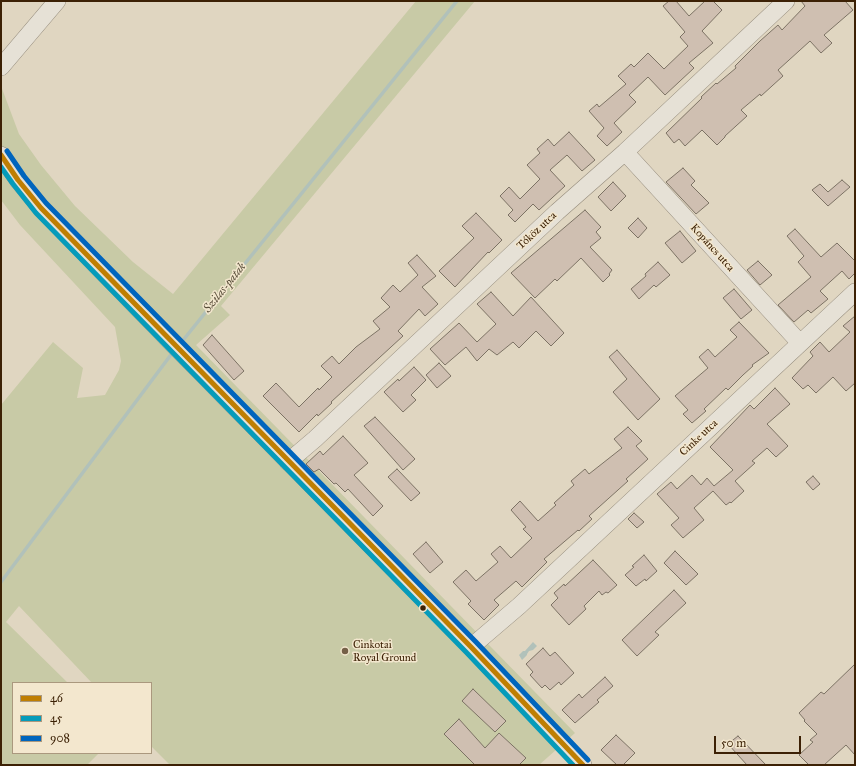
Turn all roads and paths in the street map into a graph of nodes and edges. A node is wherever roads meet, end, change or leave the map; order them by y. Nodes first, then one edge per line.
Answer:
1 (57, 1) edge
2 (786, 1) edge
3 (1, 67) edge
4 (625, 152) junction
5 (1, 155) edge
6 (855, 292) edge
7 (800, 344) junction
8 (288, 462) junction
9 (471, 647) junction
10 (583, 765) edge

1 - 3 street
2 - 4 street, Tóköz utca
4 - 7 street, Kopáncs utca
4 - 8 street, Tóköz utca
5 - 8 street
6 - 7 street, Cinke utca
7 - 9 street, Cinke utca
8 - 9 street
9 - 10 street

